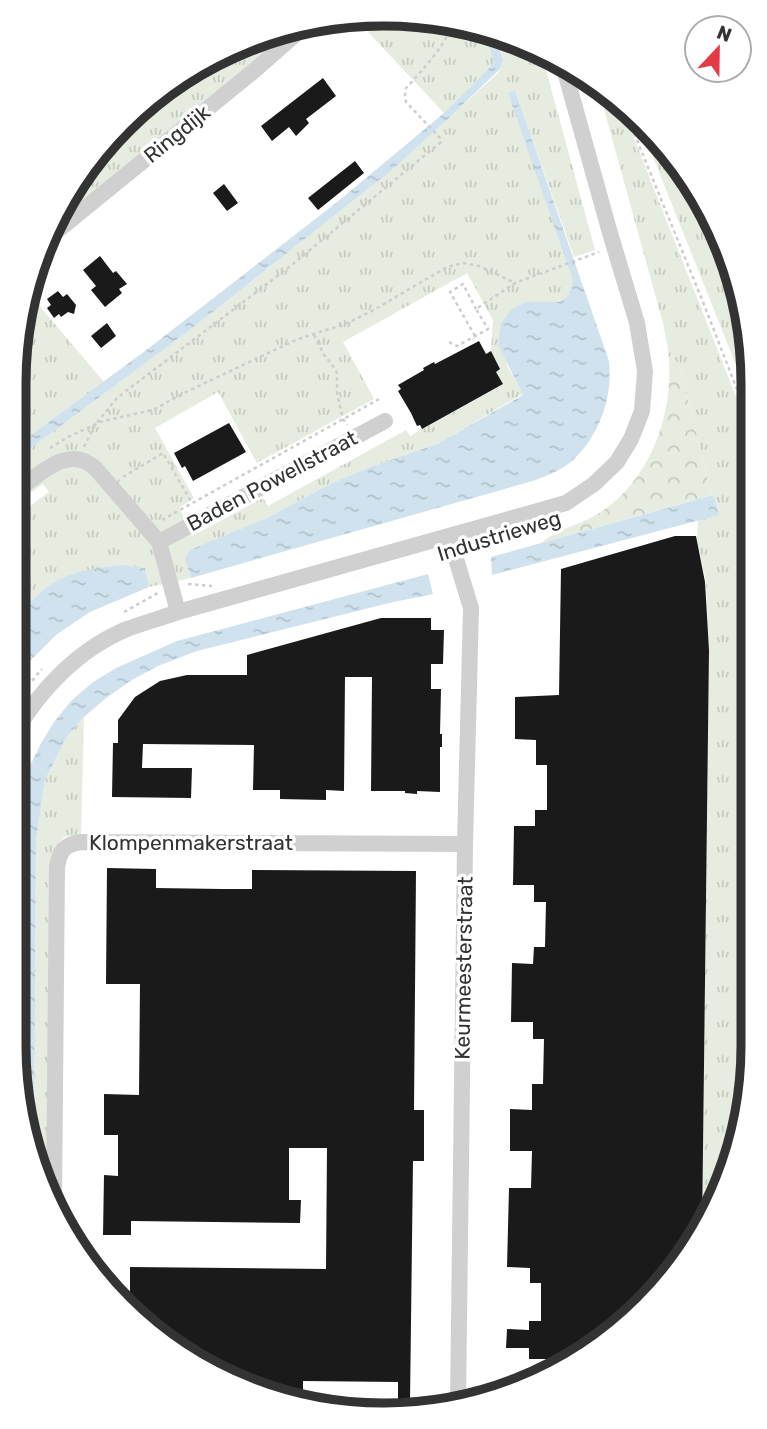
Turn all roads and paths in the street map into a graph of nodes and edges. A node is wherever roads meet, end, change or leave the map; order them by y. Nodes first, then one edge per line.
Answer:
1 (449, 32) edge
2 (291, 38) edge
3 (566, 77) edge
4 (631, 126) edge
5 (62, 227) edge
6 (600, 252) dead end
7 (515, 283) junction
8 (477, 309) junction
9 (314, 335) junction
10 (475, 336) junction
11 (449, 342) dead end
12 (381, 398) dead end
13 (741, 400) edge
14 (343, 419) junction
15 (385, 421) dead end
16 (95, 425) junction
17 (354, 438) junction
18 (43, 453) dead end
19 (81, 459) junction
20 (26, 484) edge
21 (110, 485) junction
22 (192, 503) junction
23 (147, 528) junction
24 (449, 536) junction
25 (159, 542) junction
26 (212, 586) dead end
27 (171, 587) junction
28 (178, 612) junction
29 (121, 614) dead end
30 (48, 664) dead end
31 (26, 688) edge
32 (26, 718) edge
33 (466, 844) junction
34 (54, 1185) edge
35 (458, 1395) edge

1 - 16 path
2 - 5 street, Ringdijk
3 - 24 street, Industrieweg
4 - 13 path
6 - 7 path
7 - 8 path
7 - 9 path
8 - 10 path
8 - 10 path
9 - 14 path
9 - 16 path
10 - 11 path
12 - 14 path
14 - 17 path
14 - 22 path
15 - 17 street, Baden Powellstraat
16 - 18 path
16 - 19 path
17 - 25 street, Baden Powellstraat
19 - 20 street
19 - 21 street
21 - 22 path
21 - 23 street
22 - 23 path
23 - 25 street
24 - 28 street, Industrieweg
24 - 33 street, Keurmeesterstraat
25 - 27 street
26 - 27 path
27 - 28 street
27 - 29 path
28 - 32 street, Industrieweg
30 - 31 path
33 - 34 street, Klompenmakerstraat
33 - 35 street, Keurmeesterstraat

